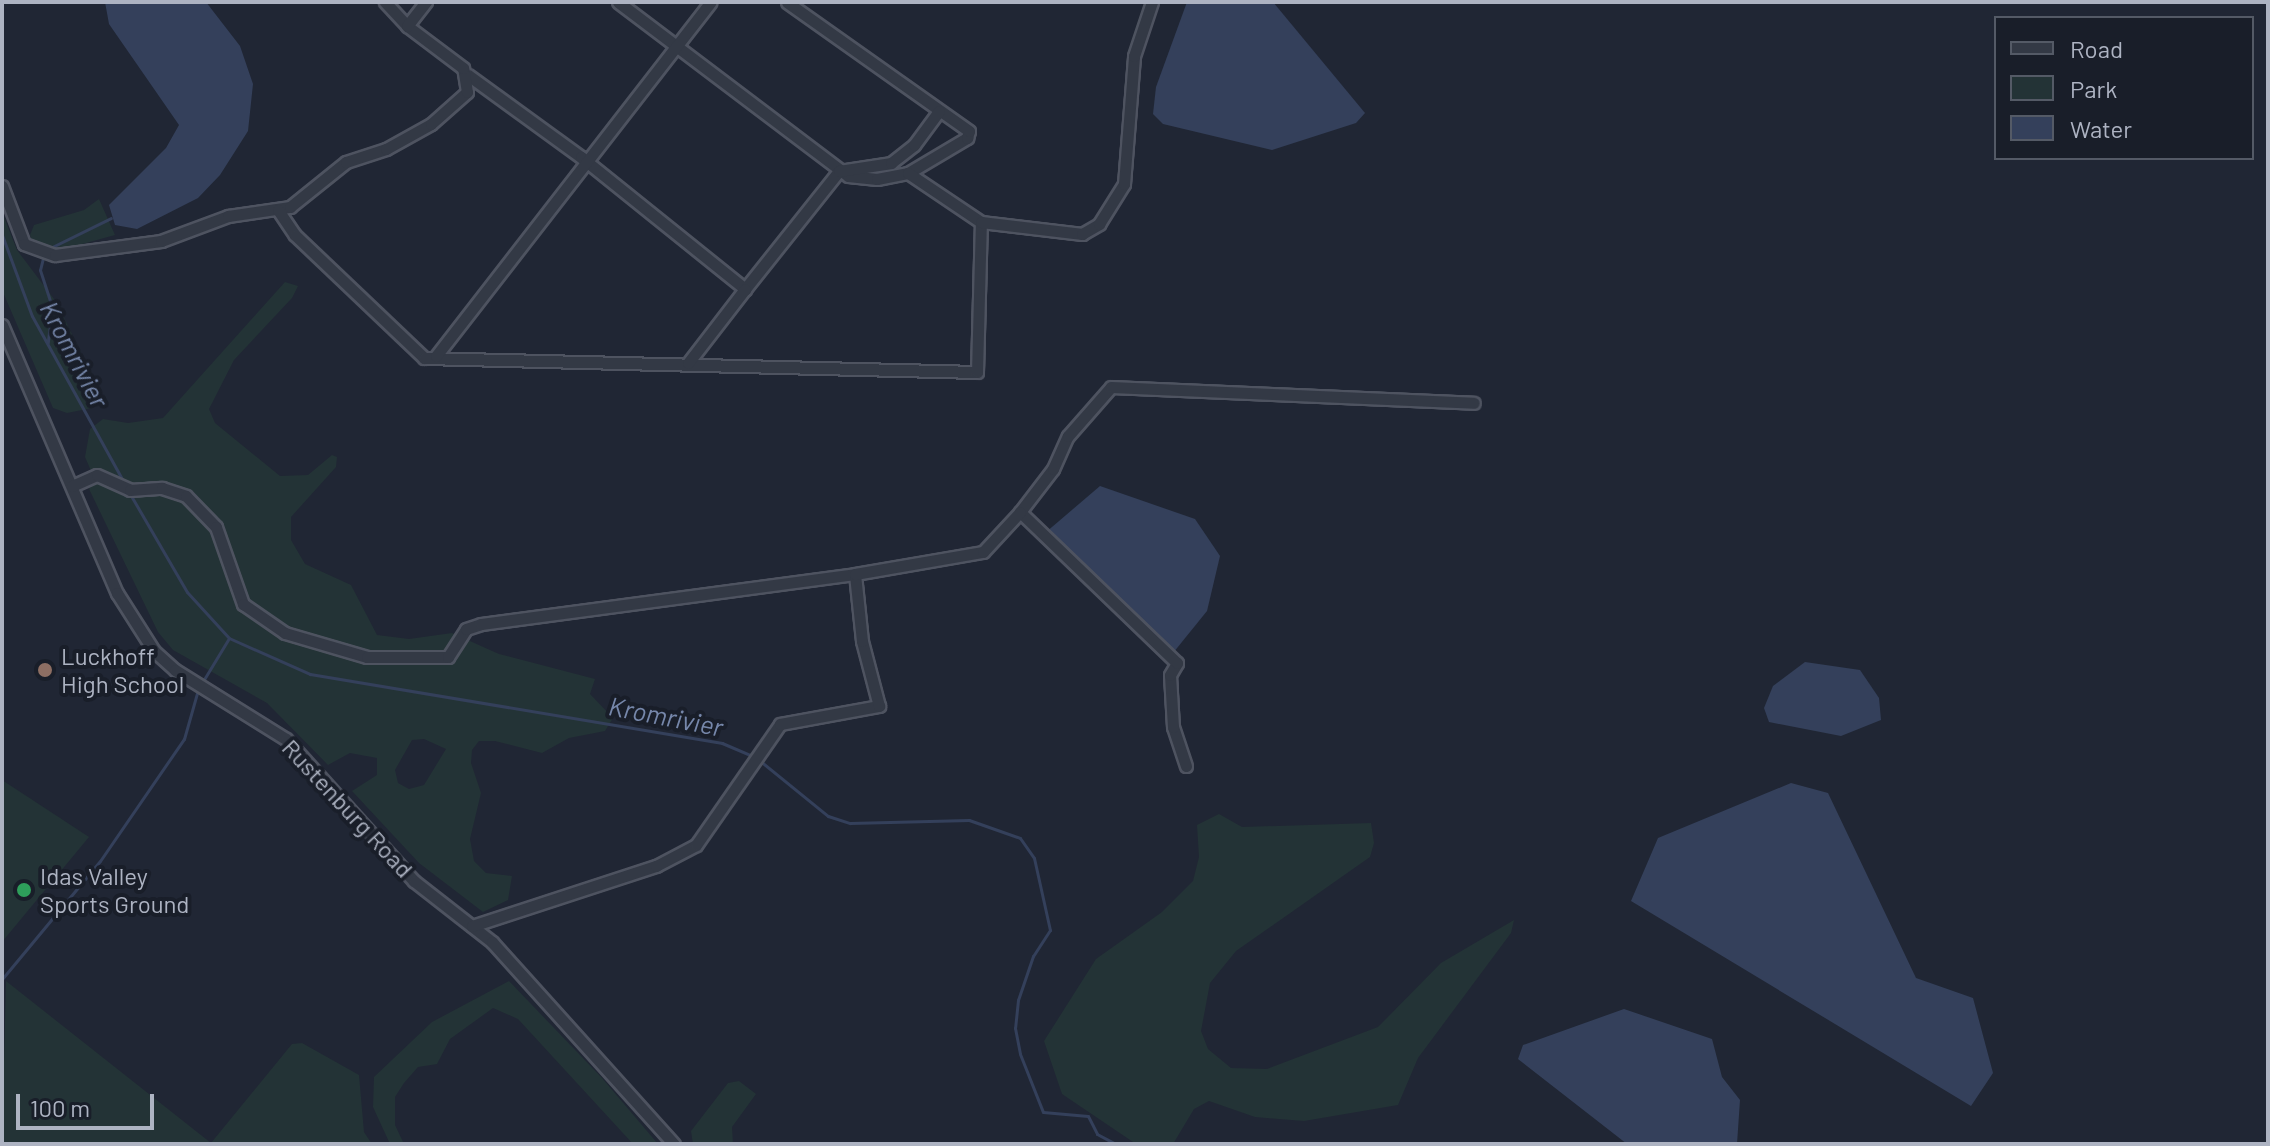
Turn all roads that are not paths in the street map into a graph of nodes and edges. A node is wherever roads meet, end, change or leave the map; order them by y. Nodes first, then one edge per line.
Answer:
1 (385, 2) edge
2 (426, 2) edge
3 (618, 2) edge
4 (711, 2) edge
5 (787, 2) edge
6 (1152, 2) edge
7 (407, 26) junction
8 (677, 48) junction
9 (468, 75) junction
10 (939, 111) junction
11 (586, 162) junction
12 (839, 171) junction
13 (908, 173) junction
14 (2, 186) edge
15 (278, 210) junction
16 (981, 222) junction
17 (745, 289) junction
18 (2, 325) edge
19 (436, 356) junction
20 (688, 363) junction
21 (1474, 403) dead end
22 (72, 486) junction
23 (1020, 512) junction
24 (855, 574) junction
25 (1186, 766) dead end
26 (472, 926) junction
27 (674, 1144) edge

1 - 7 street
2 - 7 street
3 - 8 street
4 - 8 street
5 - 10 street
6 - 16 street
7 - 9 street
8 - 11 street
8 - 12 street
9 - 11 street
9 - 15 street
10 - 12 street
10 - 13 street
11 - 17 street
11 - 19 street
12 - 13 street
12 - 17 street
13 - 16 street
14 - 15 street
15 - 19 street
16 - 20 street
17 - 20 street
18 - 22 street, Rustenburg Road
19 - 20 street
21 - 23 street
22 - 24 street
22 - 26 street, Rustenburg Road
23 - 24 street
23 - 25 street
24 - 26 street
26 - 27 street, Rustenburg Road

